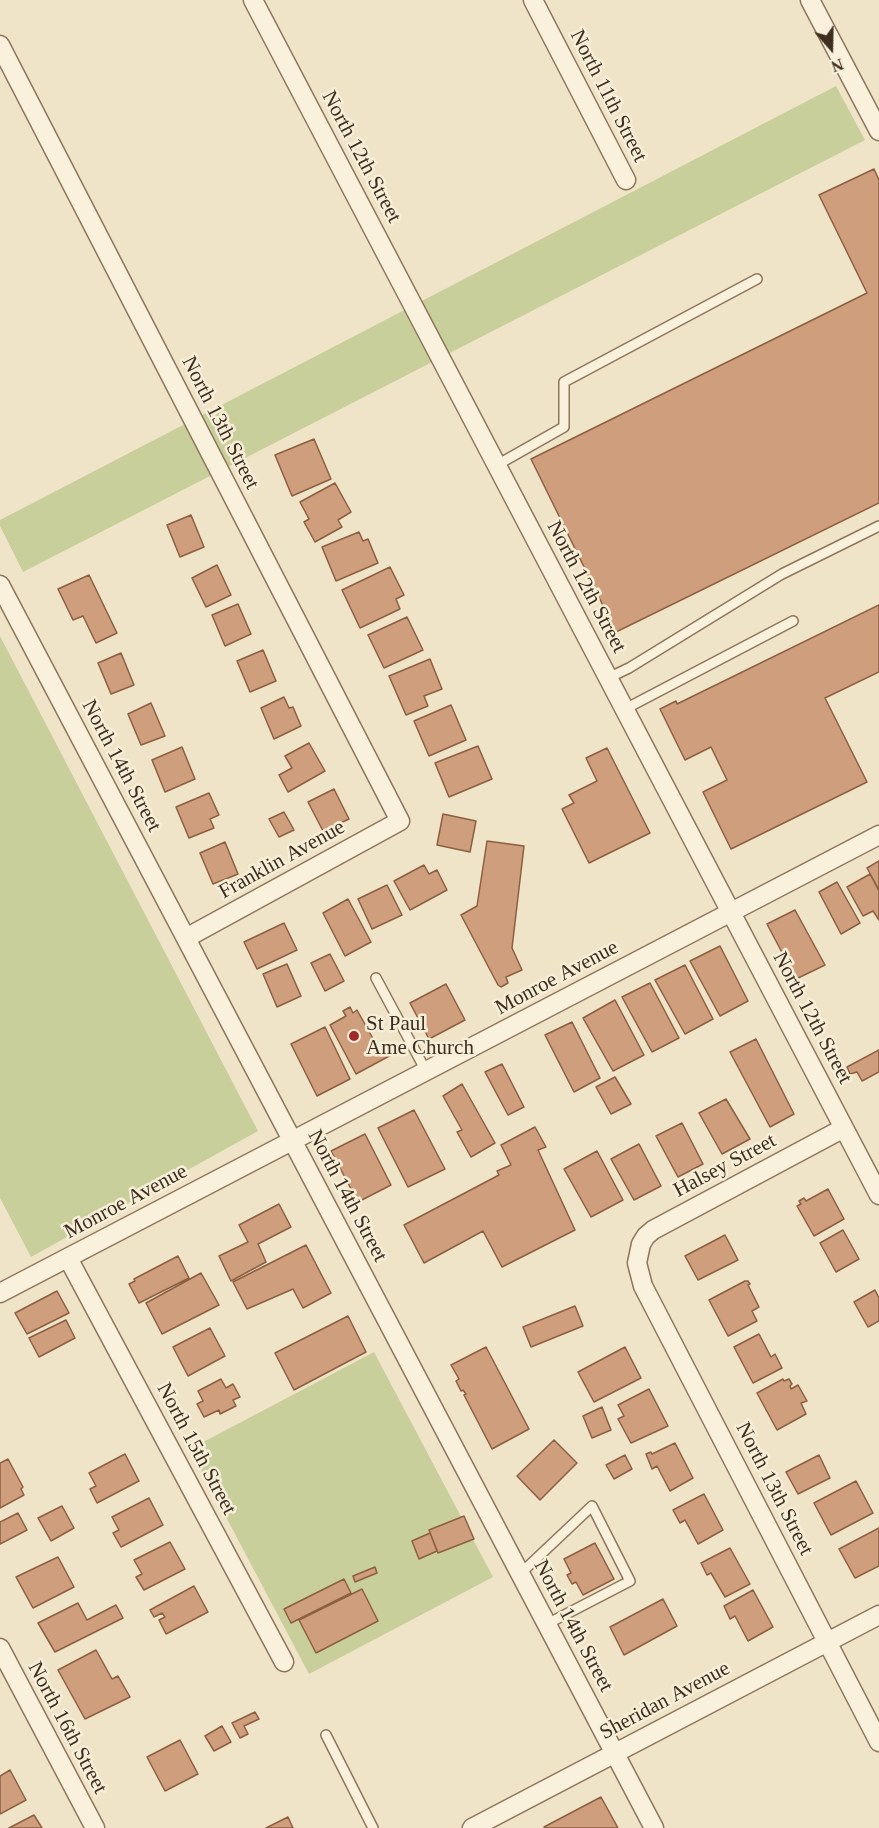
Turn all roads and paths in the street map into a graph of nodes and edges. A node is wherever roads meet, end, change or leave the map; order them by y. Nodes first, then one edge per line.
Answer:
1 (253, 0) edge
2 (533, 0) edge
3 (810, 0) edge
4 (0, 45) edge
5 (879, 131) edge
6 (626, 180) dead end
7 (757, 279) dead end
8 (497, 465) junction
9 (879, 526) edge
10 (0, 585) edge
11 (794, 621) dead end
12 (609, 678) junction
13 (625, 709) junction
14 (400, 821) joint
15 (879, 835) edge
16 (731, 912) junction
17 (186, 938) junction
18 (376, 978) dead end
19 (426, 1071) junction
20 (844, 1128) junction
21 (293, 1141) junction
22 (879, 1195) edge
23 (638, 1254) joint
24 (68, 1258) junction
25 (0, 1293) edge
26 (520, 1574) junction
27 (879, 1615) edge
28 (547, 1624) junction
29 (828, 1642) junction
30 (0, 1648) edge
31 (284, 1662) dead end
32 (327, 1735) dead end
33 (879, 1742) edge
34 (615, 1753) junction
35 (95, 1828) edge
36 (374, 1828) edge
37 (472, 1828) edge
38 (654, 1828) edge

1 - 8 street, North 12th Street
2 - 6 street, North 11th Street
3 - 5 street
4 - 14 street, North 13th Street
7 - 8 lane
8 - 12 street, North 12th Street
9 - 12 lane
10 - 17 street, North 14th Street
11 - 13 lane
12 - 13 street, North 12th Street
13 - 16 street, North 12th Street
14 - 17 street, Franklin Avenue
15 - 16 street, Monroe Avenue
16 - 19 street, Monroe Avenue
16 - 20 street, North 12th Street
17 - 21 street, North 14th Street
18 - 19 lane
19 - 21 street, Monroe Avenue
20 - 22 street, North 12th Street
20 - 23 street, Halsey Street
21 - 24 street, Monroe Avenue
21 - 26 street, North 14th Street
23 - 29 street, North 13th Street
24 - 25 street, Monroe Avenue
24 - 31 street, North 15th Street
26 - 28 street, North 14th Street
26 - 28 lane
27 - 29 street, Sheridan Avenue
28 - 34 street, North 14th Street
29 - 33 street, North 13th Street
29 - 34 street, Sheridan Avenue
30 - 35 street, North 16th Street
32 - 36 lane
34 - 37 street, Sheridan Avenue
34 - 38 street, North 14th Street

